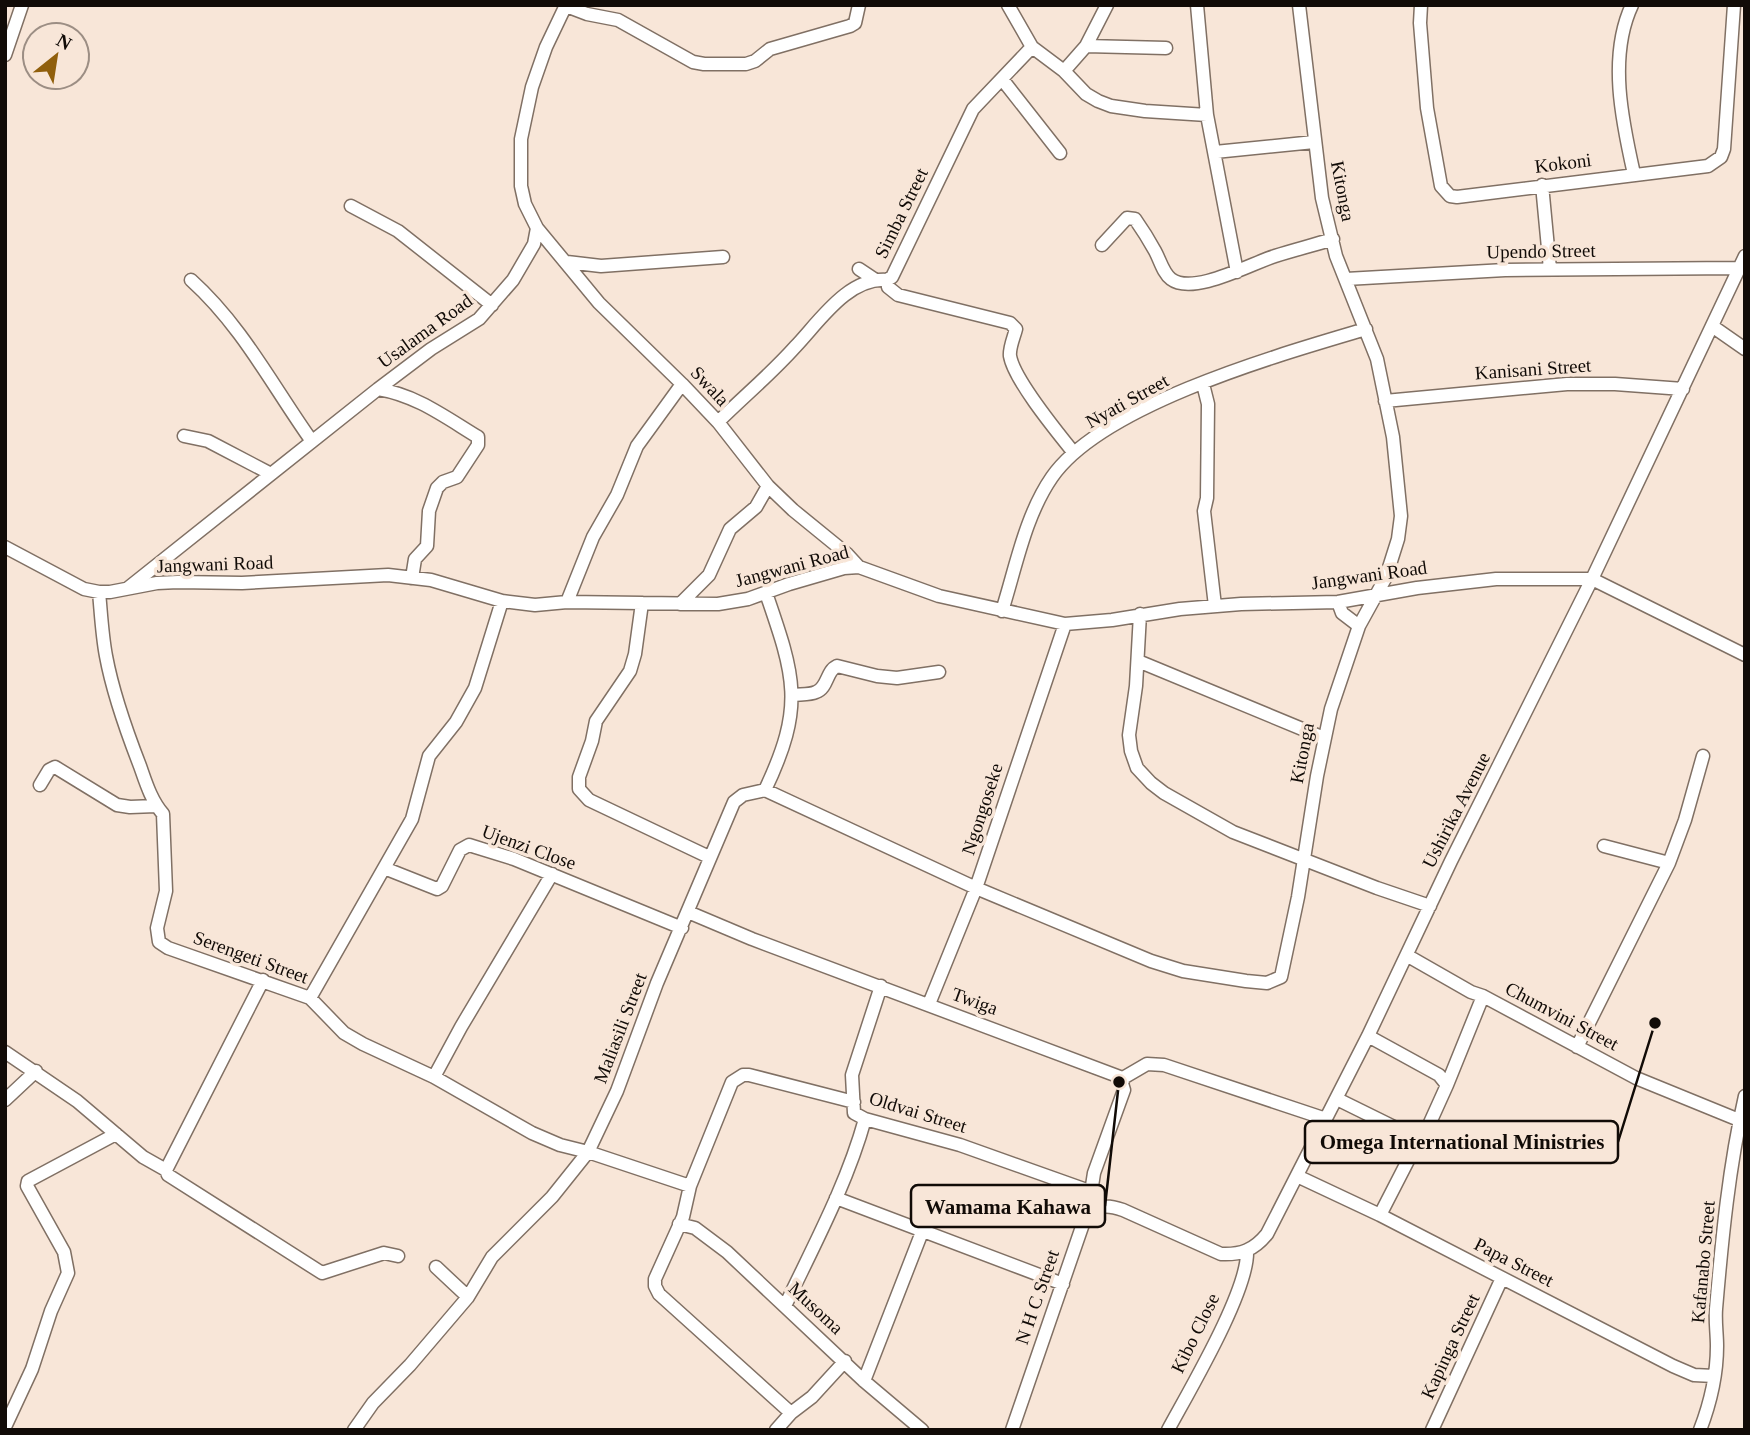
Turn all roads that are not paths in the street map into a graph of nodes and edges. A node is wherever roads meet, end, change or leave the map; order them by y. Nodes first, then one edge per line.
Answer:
1 (22, 5) edge
2 (566, 5) edge
3 (859, 5) edge
4 (1008, 5) edge
5 (1107, 5) edge
6 (1197, 5) edge
7 (1299, 5) edge
8 (1422, 5) edge
9 (1632, 5) edge
10 (1734, 5) edge
11 (1086, 46) junction
12 (1032, 47) junction
13 (1166, 48) dead end
14 (5, 55) edge
15 (1064, 71) junction
16 (1002, 79) junction
17 (1207, 115) junction
18 (1314, 142) junction
19 (1215, 152) junction
20 (1060, 153) dead end
21 (1634, 174) junction
22 (1542, 186) junction
23 (351, 206) dead end
24 (537, 228) junction
25 (1333, 239) junction
26 (1102, 245) dead end
27 (1745, 256) edge
28 (723, 257) dead end
29 (567, 262) junction
30 (1737, 268) junction
31 (859, 269) dead end
32 (1550, 269) junction
33 (1237, 272) junction
34 (1346, 279) junction
35 (191, 280) dead end
36 (881, 280) junction
37 (492, 306) junction
38 (1712, 326) junction
39 (1366, 328) junction
40 (1745, 349) edge
41 (682, 384) junction
42 (1203, 384) junction
43 (378, 389) junction
44 (1683, 389) junction
45 (1385, 401) junction
46 (718, 422) junction
47 (184, 436) dead end
48 (311, 440) junction
49 (1074, 453) junction
50 (271, 474) junction
51 (768, 486) junction
52 (5, 547) edge
53 (859, 567) junction
54 (412, 578) junction
55 (1592, 579) junction
56 (124, 590) junction
57 (99, 592) junction
58 (766, 593) junction
59 (1375, 596) junction
60 (502, 601) junction
61 (567, 602) junction
62 (1338, 602) junction
63 (642, 603) junction
64 (680, 604) junction
65 (1215, 606) junction
66 (1002, 611) junction
67 (1140, 614) junction
68 (1065, 624) junction
69 (1359, 626) junction
70 (1745, 655) edge
71 (1138, 661) junction
72 (939, 672) dead end
73 (793, 695) junction
74 (1324, 738) junction
75 (1703, 756) dead end
76 (40, 785) dead end
77 (765, 790) junction
78 (156, 806) junction
79 (1604, 846) dead end
80 (709, 857) junction
81 (1304, 861) junction
82 (1669, 863) junction
83 (384, 867) junction
84 (552, 874) junction
85 (976, 888) junction
86 (1430, 906) junction
87 (688, 912) junction
88 (682, 928) junction
89 (1408, 957) junction
90 (262, 979) junction
91 (881, 986) junction
92 (1483, 996) junction
93 (310, 998) junction
94 (929, 1004) junction
95 (1368, 1036) junction
96 (1577, 1047) junction
97 (5, 1052) edge
98 (36, 1071) junction
99 (434, 1077) junction
100 (1123, 1081) junction
101 (1447, 1085) junction
102 (1745, 1096) edge
103 (1336, 1099) junction
104 (5, 1100) edge
105 (854, 1101) junction
106 (865, 1119) junction
107 (1325, 1119) junction
108 (1739, 1120) junction
109 (116, 1134) junction
110 (1423, 1136) junction
111 (589, 1152) junction
112 (166, 1170) junction
113 (1297, 1176) junction
114 (690, 1186) junction
115 (1095, 1193) junction
116 (836, 1198) junction
117 (1102, 1206) junction
118 (1380, 1215) junction
119 (679, 1224) junction
120 (922, 1232) junction
121 (1247, 1251) junction
122 (398, 1256) dead end
123 (436, 1267) dead end
124 (1502, 1278) junction
125 (1063, 1283) junction
126 (468, 1297) junction
127 (785, 1306) junction
128 (845, 1361) junction
129 (1714, 1376) junction
130 (864, 1381) junction
131 (791, 1413) junction
132 (5, 1427) edge
133 (354, 1430) edge
134 (776, 1430) edge
135 (922, 1430) edge
136 (1012, 1430) edge
137 (1168, 1430) edge
138 (1432, 1430) edge
139 (1700, 1430) edge

1 - 14 street
2 - 3 street
2 - 24 street
4 - 12 street
5 - 11 street
6 - 17 street
7 - 18 street, Kitonga
8 - 22 street, Kokoni
9 - 21 street
10 - 21 street, Kokoni
11 - 13 street
11 - 15 street
12 - 15 street
12 - 16 street, Simba Street
15 - 17 street
16 - 20 street
16 - 36 street, Simba Street
17 - 19 street
18 - 19 street
18 - 25 street, Kitonga
19 - 33 street
21 - 22 street, Kokoni
22 - 32 street
23 - 37 street
24 - 29 street, Swala
24 - 37 street, Usalama Road
25 - 33 street
25 - 34 street, Kitonga
26 - 33 street
27 - 30 street, Ushirika Avenue
28 - 29 street
29 - 41 street, Swala
30 - 32 street, Upendo Street
30 - 38 street, Ushirika Avenue
31 - 36 street
32 - 34 street, Upendo Street
34 - 39 street, Kitonga
35 - 48 street
36 - 46 street, Simba Street
36 - 49 street
37 - 43 street, Usalama Road
38 - 40 street
38 - 44 street, Ushirika Avenue
39 - 42 street, Nyati Street
39 - 45 street, Kitonga
41 - 46 street, Swala
41 - 61 street
42 - 49 street, Nyati Street
42 - 65 street
43 - 48 street, Usalama Road
43 - 54 street
44 - 45 street, Kanisani Street
44 - 55 street, Ushirika Avenue
45 - 59 street, Kitonga
46 - 51 street, Swala
47 - 50 street
48 - 50 street, Usalama Road
49 - 66 street, Nyati Street
50 - 56 street, Usalama Road
51 - 53 street, Swala
51 - 64 street
52 - 57 street, Jangwani Road
53 - 58 street, Jangwani Road
53 - 66 street, Jangwani Road
54 - 56 street, Jangwani Road
54 - 60 street, Jangwani Road
55 - 59 street, Jangwani Road
55 - 70 street
55 - 86 street, Ushirika Avenue
56 - 57 street, Jangwani Road
57 - 78 street, Serengeti Street
58 - 64 street, Jangwani Road
58 - 73 street
59 - 62 street, Jangwani Road
59 - 69 street, Kitonga
60 - 61 street, Jangwani Road
60 - 83 street
61 - 63 street, Jangwani Road
62 - 65 street, Jangwani Road
62 - 69 street
63 - 64 street, Jangwani Road
63 - 80 street
65 - 67 street, Jangwani Road
66 - 68 street, Jangwani Road
67 - 68 street, Jangwani Road
67 - 71 street
68 - 85 street, Ngongoseke
69 - 74 street, Kitonga
71 - 74 street
71 - 81 street
72 - 73 street
73 - 77 street
74 - 81 street, Kitonga
75 - 82 street
76 - 78 street
77 - 80 street, Maliasili Street
77 - 85 street, Kitonga
78 - 90 street, Serengeti Street
79 - 82 street
80 - 87 street, Maliasili Street
81 - 85 street, Kitonga
81 - 86 street
82 - 96 street
83 - 84 street, Ujenzi Close
83 - 93 street
84 - 88 street, Ujenzi Close
84 - 99 street
85 - 94 street, Ngongoseke
86 - 89 street, Ushirika Avenue
87 - 88 street, Maliasili Street
87 - 91 street, Twiga
88 - 111 street, Maliasili Street
89 - 92 street, Chumvini Street
89 - 95 street, Ushirika Avenue
90 - 93 street, Serengeti Street
90 - 112 street
91 - 94 street, Twiga
91 - 105 street, Oldvai Street
92 - 96 street, Chumvini Street
92 - 101 street
93 - 99 street, Serengeti Street
94 - 100 street, Twiga
95 - 101 street
95 - 103 street, Ushirika Avenue
96 - 108 street, Chumvini Street
97 - 98 street
98 - 104 street
98 - 109 street
99 - 111 street, Serengeti Street
100 - 107 street
100 - 115 street
101 - 110 street
102 - 108 street, Kafanabo Street
103 - 107 street, Ushirika Avenue
103 - 110 street
105 - 106 street, Oldvai Street
105 - 114 street
106 - 115 street, Oldvai Street
106 - 116 street
107 - 113 street, Ushirika Avenue
108 - 129 street, Kafanabo Street
109 - 112 street
109 - 132 street
110 - 118 street
111 - 114 street, Serengeti Street
111 - 126 street, Maliasili Street
112 - 122 street
113 - 118 street, Papa Street
113 - 121 street, Ushirika Avenue
114 - 119 street
115 - 117 street
116 - 120 street
116 - 127 street
117 - 121 street
117 - 125 street, N H C Street
118 - 124 street, Papa Street
119 - 127 street, Musoma
119 - 131 street
120 - 125 street
120 - 130 street
121 - 137 street, Kibo Close
123 - 126 street
124 - 129 street, Papa Street
124 - 138 street, Kapinga Street
125 - 136 street, N H C Street
126 - 133 street, Maliasili Street
127 - 128 street, Musoma
128 - 130 street, Musoma
128 - 131 street
129 - 139 street, Kafanabo Street
130 - 135 street, Musoma
131 - 134 street

